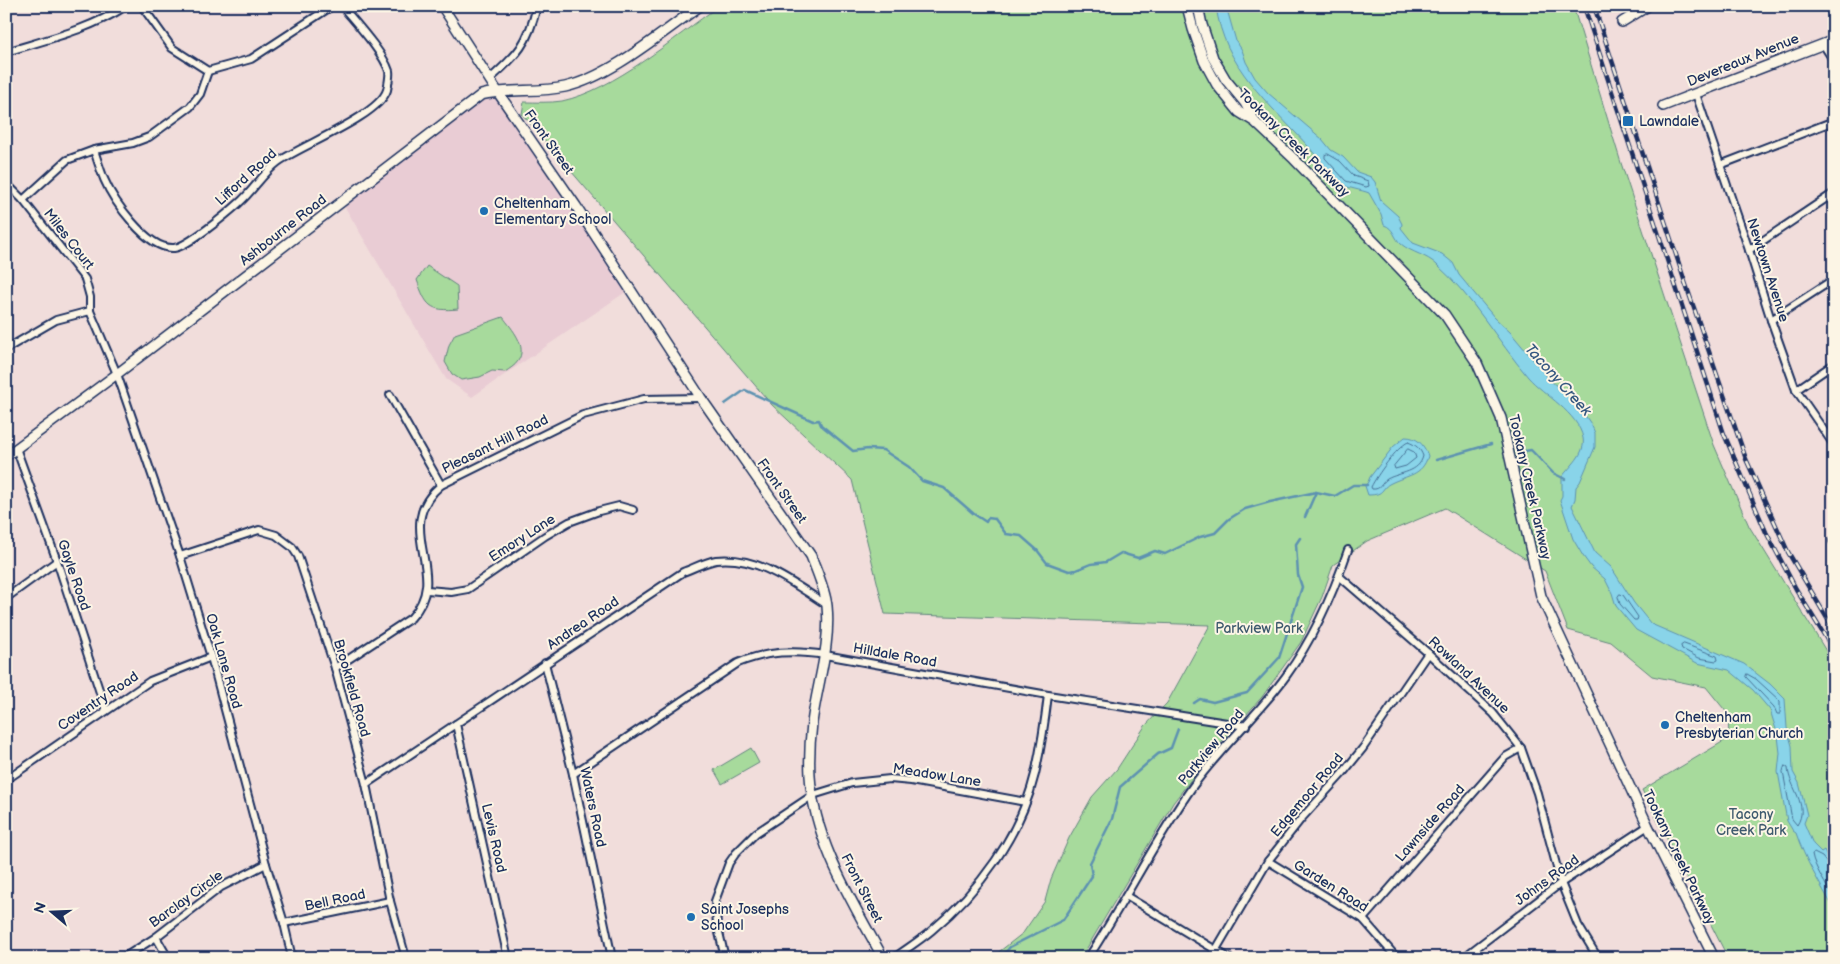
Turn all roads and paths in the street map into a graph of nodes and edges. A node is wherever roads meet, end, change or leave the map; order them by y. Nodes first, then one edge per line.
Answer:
1 (126, 6) edge
2 (142, 6) edge
3 (332, 6) edge
4 (342, 6) edge
5 (442, 6) edge
6 (537, 6) edge
7 (700, 6) edge
8 (1188, 6) edge
9 (1198, 6) edge
10 (1648, 6) edge
11 (1622, 22) dead end
12 (1834, 40) edge
13 (1823, 44) junction
14 (6, 52) edge
15 (1834, 62) edge
16 (208, 71) junction
17 (490, 79) junction
18 (497, 91) junction
19 (1696, 94) junction
20 (1663, 106) dead end
21 (1834, 121) edge
22 (1256, 122) junction
23 (94, 150) junction
24 (1720, 165) junction
25 (6, 183) edge
26 (1834, 193) edge
27 (22, 200) junction
28 (1750, 250) junction
29 (1834, 279) edge
30 (90, 311) junction
31 (1771, 320) junction
32 (6, 349) edge
33 (1834, 364) edge
34 (118, 374) junction
35 (1796, 390) junction
36 (390, 395) dead end
37 (701, 398) junction
38 (1834, 445) edge
39 (16, 448) junction
40 (6, 456) edge
41 (441, 485) junction
42 (633, 510) dead end
43 (1348, 550) dead end
44 (180, 556) junction
45 (57, 561) junction
46 (1338, 576) junction
47 (427, 590) junction
48 (6, 598) edge
49 (827, 605) junction
50 (1428, 653) junction
51 (825, 654) junction
52 (211, 657) junction
53 (545, 663) junction
54 (335, 668) junction
55 (1048, 695) junction
56 (106, 711) junction
57 (456, 724) junction
58 (1246, 726) junction
59 (1521, 748) junction
60 (573, 774) junction
61 (6, 780) edge
62 (366, 784) junction
63 (813, 795) junction
64 (1026, 802) junction
65 (1648, 826) junction
66 (1268, 861) junction
67 (266, 864) junction
68 (1561, 883) junction
69 (1126, 896) junction
70 (390, 901) junction
71 (1363, 919) junction
72 (284, 923) junction
73 (156, 937) junction
74 (1216, 950) junction
75 (123, 958) edge
76 (168, 958) edge
77 (292, 958) edge
78 (406, 958) edge
79 (508, 958) edge
80 (612, 958) edge
81 (725, 958) edge
82 (883, 958) edge
83 (894, 958) edge
84 (1088, 958) edge
85 (1212, 958) edge
86 (1229, 958) edge
87 (1397, 958) edge
88 (1463, 958) edge
89 (1598, 958) edge
90 (1714, 958) edge

1 - 14 street
2 - 16 street
3 - 16 street
4 - 23 street, Lifford Road
5 - 17 street
6 - 17 street
7 - 18 street, Ashbourne Road
8 - 22 street, Tookany Creek Parkway
9 - 22 street, Tookany Creek Parkway
10 - 11 street
12 - 13 street, Devereaux Avenue
13 - 15 street
13 - 19 street, Devereaux Avenue
16 - 23 street
17 - 18 street
18 - 34 street, Ashbourne Road
18 - 37 street, Front Street
19 - 20 street, Devereaux Avenue
19 - 24 street, Newtown Avenue
21 - 24 street
22 - 65 street, Tookany Creek Parkway
23 - 27 street
24 - 28 street, Newtown Avenue
25 - 27 street, Miles Court
26 - 28 street
27 - 30 street, Miles Court
28 - 31 street, Newtown Avenue
29 - 31 street
30 - 32 street
30 - 34 street, Miles Court
31 - 35 street, Newtown Avenue
33 - 35 street
34 - 39 street, Ashbourne Road
34 - 44 street, Oak Lane Road
35 - 38 street, Newtown Avenue
36 - 41 street
37 - 41 street, Pleasant Hill Road
37 - 49 street, Front Street
39 - 40 street, Ashbourne Road
39 - 45 street, Gayle Road
41 - 47 street, Pleasant Hill Road
42 - 47 street, Emory Lane
43 - 46 street, Parkview Road
44 - 52 street, Oak Lane Road
44 - 54 street, Brookfield Road
45 - 48 street
45 - 56 street, Gayle Road
46 - 50 street, Rowland Avenue
46 - 58 street, Parkview Road
47 - 54 street, Pleasant Hill Road
49 - 51 street, Front Street
49 - 53 street, Andrea Road
50 - 59 street, Rowland Avenue
50 - 66 street, Edgemoor Road
51 - 55 street, Hilldale Road
51 - 60 street, Hilldale Road
51 - 63 street, Front Street
52 - 56 street, Coventry Road
52 - 67 street, Oak Lane Road
53 - 57 street, Andrea Road
53 - 60 street, Waters Road
54 - 62 street, Brookfield Road
55 - 58 street, Hilldale Road
55 - 64 street
56 - 61 street, Coventry Road
57 - 62 street, Andrea Road
57 - 79 street, Levis Road
58 - 69 street, Parkview Road
59 - 68 street, Rowland Avenue
59 - 71 street, Lawnside Road
60 - 80 street, Waters Road
62 - 70 street, Brookfield Road
63 - 64 street, Meadow Lane
63 - 81 street, Meadow Lane
63 - 82 street, Front Street
64 - 83 street
65 - 68 street, Johns Road
65 - 90 street, Tookany Creek Parkway
66 - 71 street, Garden Road
66 - 74 street, Edgemoor Road
67 - 72 street, Oak Lane Road
67 - 73 street, Barclay Circle
68 - 88 street, Johns Road
68 - 89 street, Rowland Avenue
69 - 74 street
69 - 84 street, Parkview Road
70 - 72 street, Bell Road
70 - 78 street, Brookfield Road
71 - 87 street, Garden Road
72 - 77 street, Oak Lane Road
73 - 75 street, Barclay Circle
73 - 76 street
74 - 85 street, Edgemoor Road
74 - 86 street

